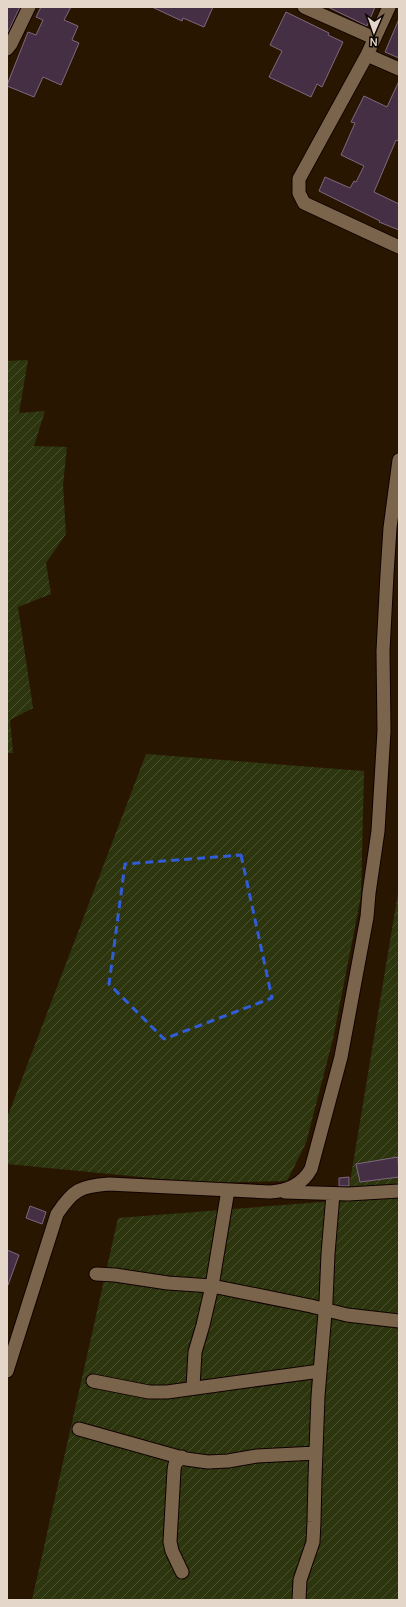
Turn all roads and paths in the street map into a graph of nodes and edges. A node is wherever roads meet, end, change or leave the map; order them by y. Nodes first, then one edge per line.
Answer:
1 (29, 7) edge
2 (304, 7) edge
3 (389, 7) edge
4 (374, 38) junction
5 (7, 49) edge
6 (367, 55) junction
7 (399, 69) edge
8 (399, 247) edge
9 (399, 460) edge
10 (228, 1190) junction
11 (279, 1191) junction
12 (399, 1191) edge
13 (333, 1194) junction
14 (96, 1274) dead end
15 (212, 1286) junction
16 (326, 1310) junction
17 (399, 1321) edge
18 (320, 1370) junction
19 (7, 1371) edge
20 (93, 1381) dead end
21 (193, 1387) junction
22 (80, 1429) dead end
23 (316, 1453) junction
24 (182, 1457) junction
25 (182, 1572) dead end
26 (299, 1600) edge

1 - 5 street
2 - 4 street
3 - 4 street
4 - 6 street
6 - 7 street
6 - 8 street
9 - 11 street
10 - 11 street
10 - 15 street
10 - 19 street
11 - 13 street
12 - 13 street
13 - 16 street
14 - 15 street
15 - 16 street
15 - 21 street
16 - 17 street
16 - 18 street
18 - 21 street
18 - 23 street
20 - 21 street
22 - 24 street
23 - 24 street
23 - 26 street
24 - 25 street

